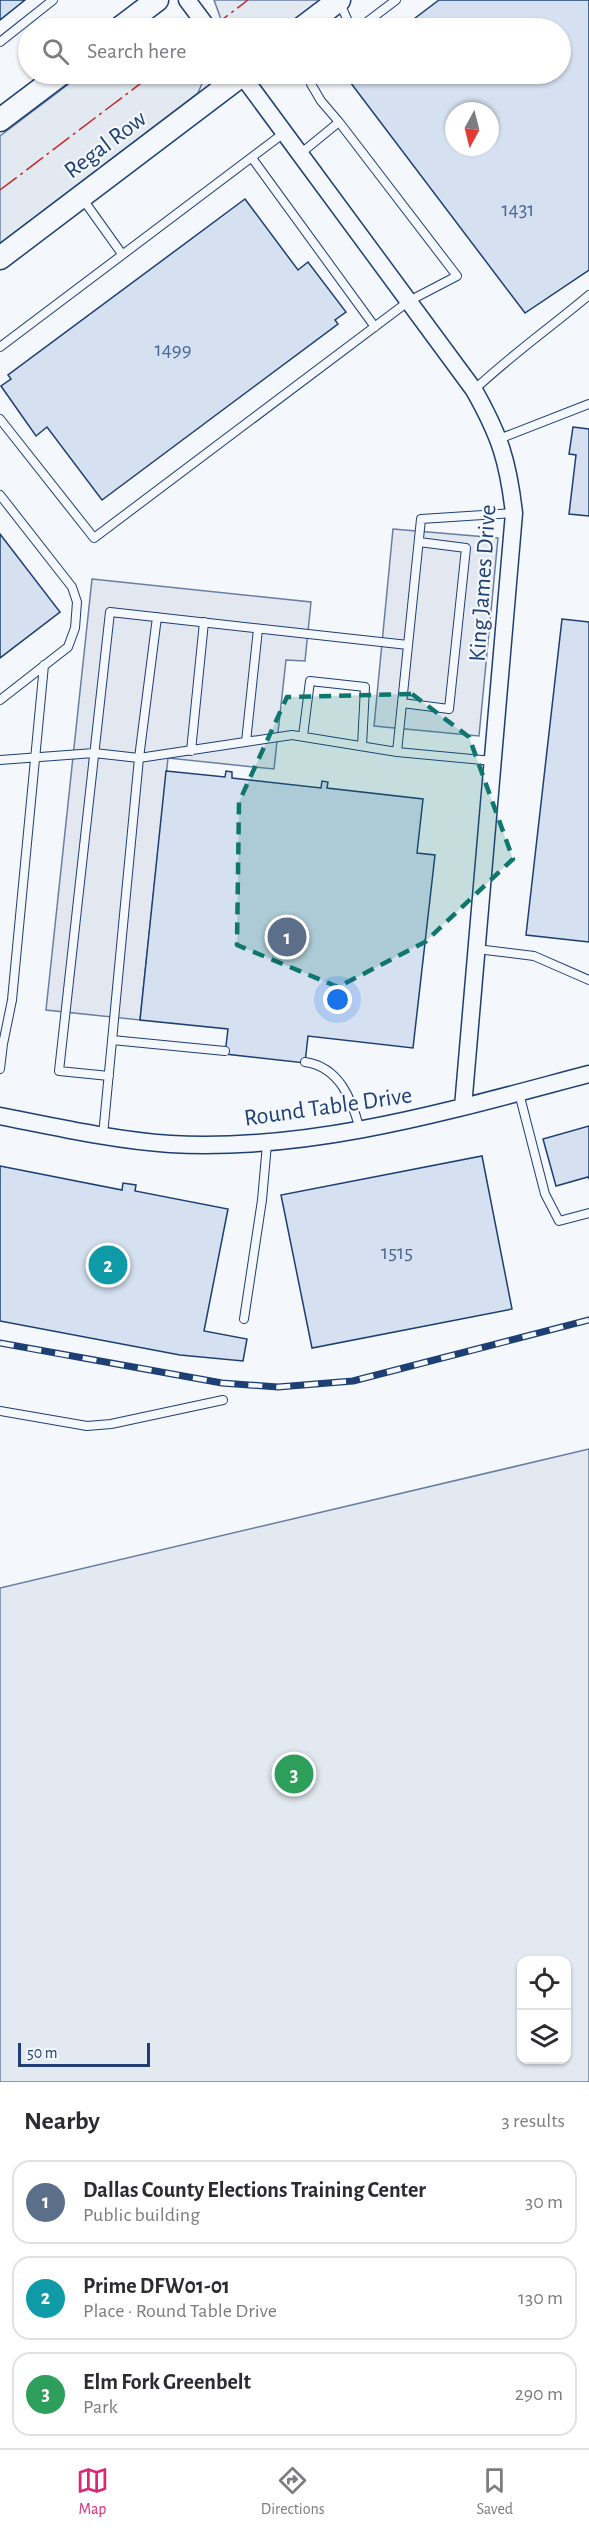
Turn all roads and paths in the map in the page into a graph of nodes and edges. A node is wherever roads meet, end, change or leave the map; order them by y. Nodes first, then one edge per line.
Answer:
1 (53, 0) edge
2 (157, 0) edge
3 (187, 0) edge
4 (339, 0) edge
5 (396, 0) edge
6 (30, 18) edge
7 (133, 18) edge
8 (200, 18) edge
9 (315, 18) edge
10 (347, 18) edge
11 (372, 18) edge
12 (18, 28) edge
13 (0, 42) edge
14 (48, 84) edge
15 (228, 84) edge
16 (248, 84) edge
17 (310, 84) edge
18 (0, 120) edge
19 (339, 122) junction
20 (284, 133) junction
21 (300, 154) junction
22 (252, 158) junction
23 (81, 196) junction
24 (122, 254) junction
25 (0, 258) edge
26 (589, 295) edge
27 (409, 301) junction
28 (375, 327) junction
29 (0, 347) edge
30 (474, 390) junction
31 (589, 404) edge
32 (0, 419) edge
33 (499, 439) junction
34 (0, 495) edge
35 (514, 513) junction
36 (418, 542) junction
37 (157, 617) junction
38 (204, 622) junction
39 (258, 628) junction
40 (408, 645) junction
41 (44, 665) junction
42 (0, 700) edge
43 (402, 703) junction
44 (303, 736) junction
45 (246, 742) junction
46 (362, 746) junction
47 (191, 751) junction
48 (397, 752) junction
49 (94, 753) junction
50 (139, 758) junction
51 (35, 759) junction
52 (0, 760) edge
53 (493, 761) junction
54 (477, 949) junction
55 (589, 980) edge
56 (112, 1040) junction
57 (2, 1044) edge
58 (225, 1051) dead end
59 (305, 1062) dead end
60 (0, 1069) edge
61 (589, 1074) edge
62 (109, 1076) junction
63 (519, 1093) junction
64 (464, 1107) junction
65 (0, 1116) edge
66 (360, 1130) junction
67 (103, 1135) junction
68 (267, 1144) junction
69 (589, 1213) edge
70 (244, 1319) dead end
71 (222, 1400) dead end
72 (0, 1411) edge

1 - 6 lane
2 - 7 main road
3 - 8 street
4 - 9 main road
4 - 10 lane
5 - 11 lane
12 - 13 lane
14 - 18 main road
15 - 23 main road, Regal Row
16 - 20 street, King James Drive
17 - 19 lane
19 - 21 lane
19 - 27 lane
20 - 21 street, King James Drive
20 - 22 lane
21 - 27 street, King James Drive
22 - 24 lane
22 - 28 lane
23 - 24 lane
23 - 25 main road, Regal Row
24 - 29 lane
26 - 30 lane
27 - 28 lane
27 - 30 street, King James Drive
28 - 32 lane
30 - 33 street, King James Drive
31 - 33 lane
33 - 35 street, King James Drive
34 - 41 lane
35 - 36 lane
35 - 53 street, King James Drive
36 - 40 lane
36 - 43 lane
37 - 38 lane
37 - 49 lane
37 - 50 lane
38 - 39 lane
38 - 47 lane
39 - 40 lane
39 - 45 lane
40 - 43 lane
41 - 42 lane
41 - 51 lane
43 - 48 lane
44 - 45 lane
44 - 46 lane
44 - 46 lane
45 - 47 lane
46 - 48 lane
47 - 50 lane
48 - 53 lane
49 - 50 lane
49 - 51 lane
49 - 62 lane
50 - 56 lane
51 - 52 lane
51 - 57 lane
53 - 54 street, King James Drive
54 - 55 lane
54 - 64 street, King James Drive
56 - 58 lane
56 - 62 lane
57 - 60 lane
59 - 66 lane
61 - 63 street, Round Table Drive
62 - 67 lane
63 - 64 street, Round Table Drive
63 - 69 lane
64 - 66 street, Round Table Drive
65 - 67 street, Round Table Drive
66 - 68 street, Round Table Drive
67 - 68 street, Round Table Drive
68 - 70 lane
71 - 72 lane

